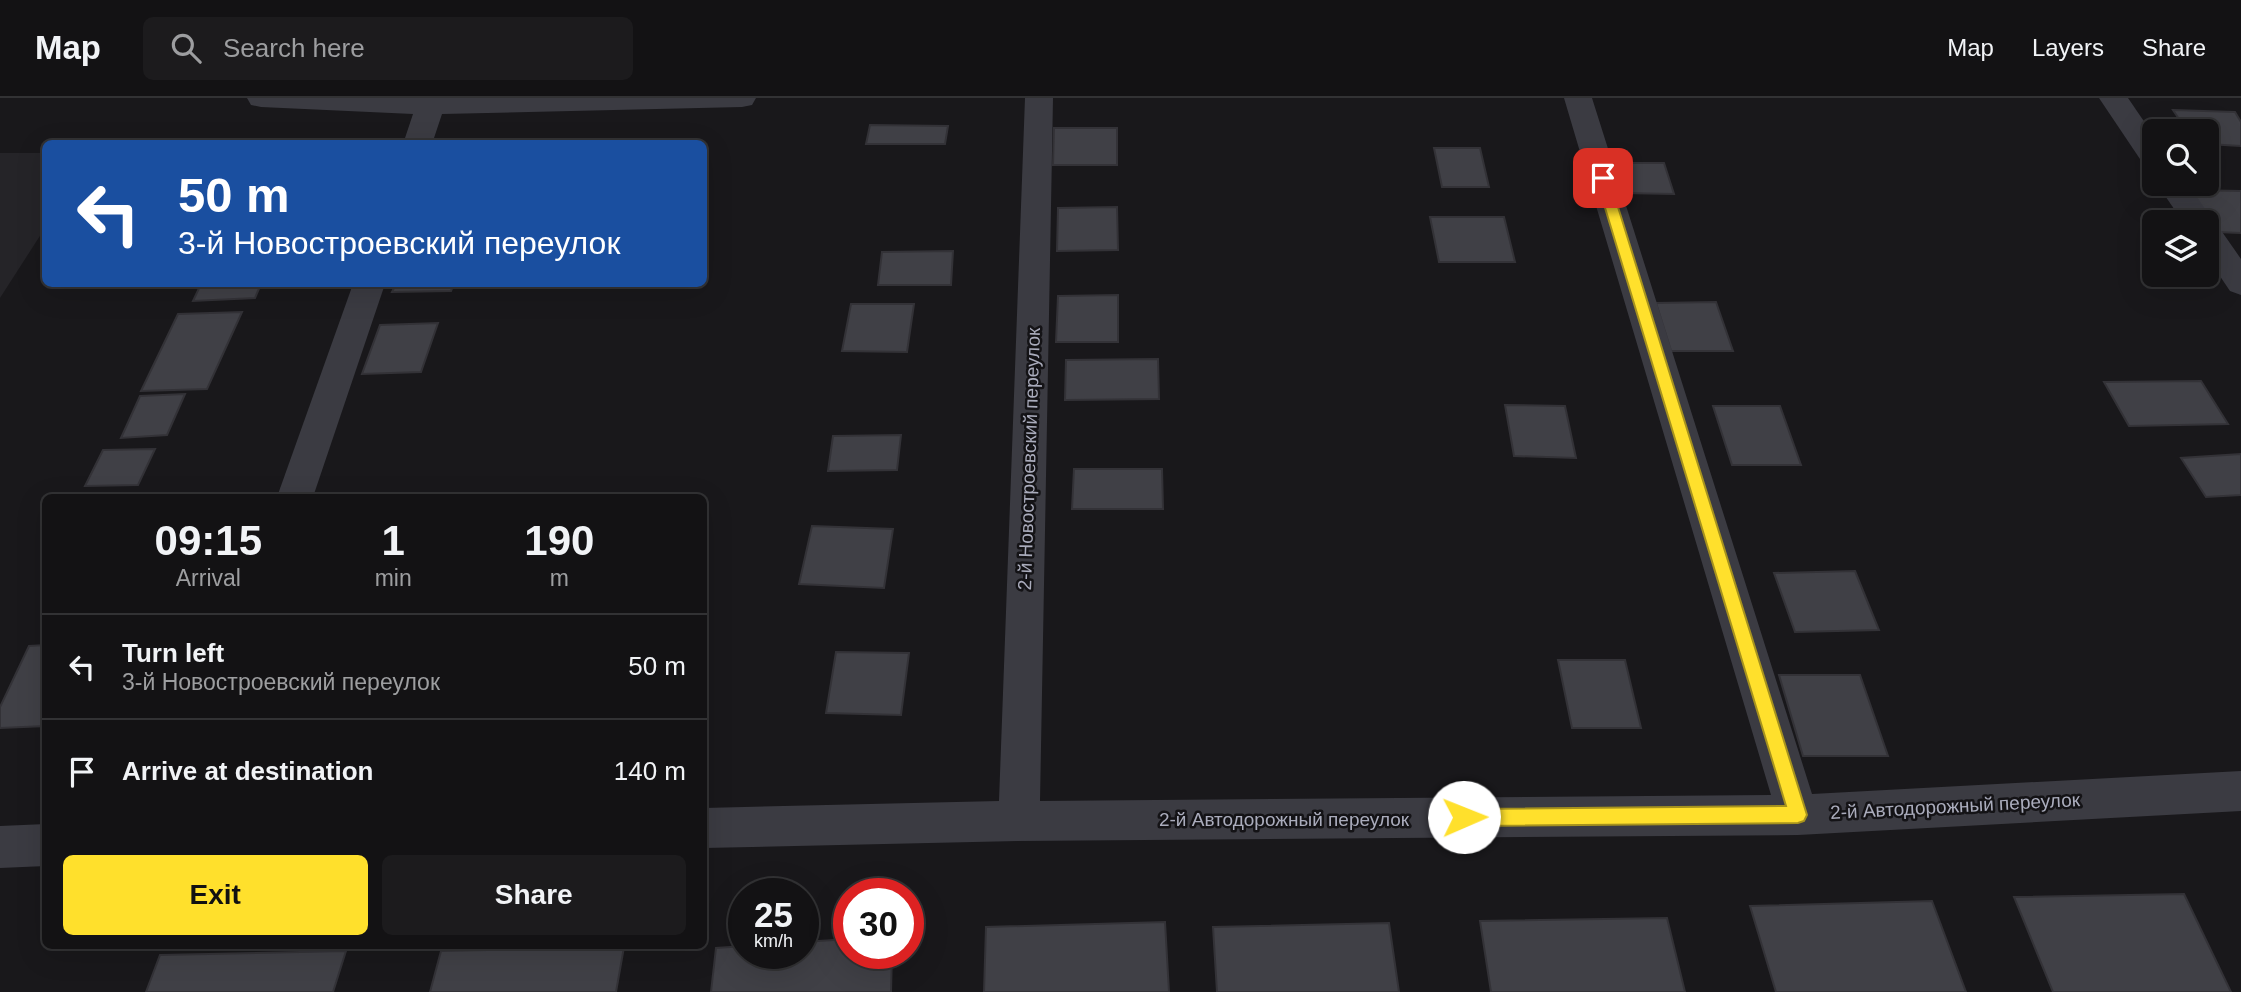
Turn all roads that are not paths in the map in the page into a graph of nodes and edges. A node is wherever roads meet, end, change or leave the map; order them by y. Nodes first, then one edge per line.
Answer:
1 (261, 98) edge
2 (742, 98) edge
3 (1039, 98) edge
4 (1578, 98) edge
5 (2113, 98) edge
6 (432, 102) edge
7 (418, 140) edge
8 (2142, 140) edge
9 (2219, 251) edge
10 (2241, 283) edge
11 (368, 287) edge
12 (296, 494) edge
13 (2241, 791) edge
14 (1798, 815) junction
15 (1019, 821) junction
16 (707, 828) edge
17 (42, 845) edge
18 (0, 847) edge

1 - 6 street
2 - 6 street
3 - 15 street, 2-й Новостроевский переулок
4 - 14 street
5 - 8 street
6 - 7 street
9 - 10 street
11 - 12 street
13 - 14 street, 2-й Автодорожный переулок
14 - 15 street, 2-й Автодорожный переулок
15 - 16 street, 2-й Автодорожный переулок
17 - 18 street

